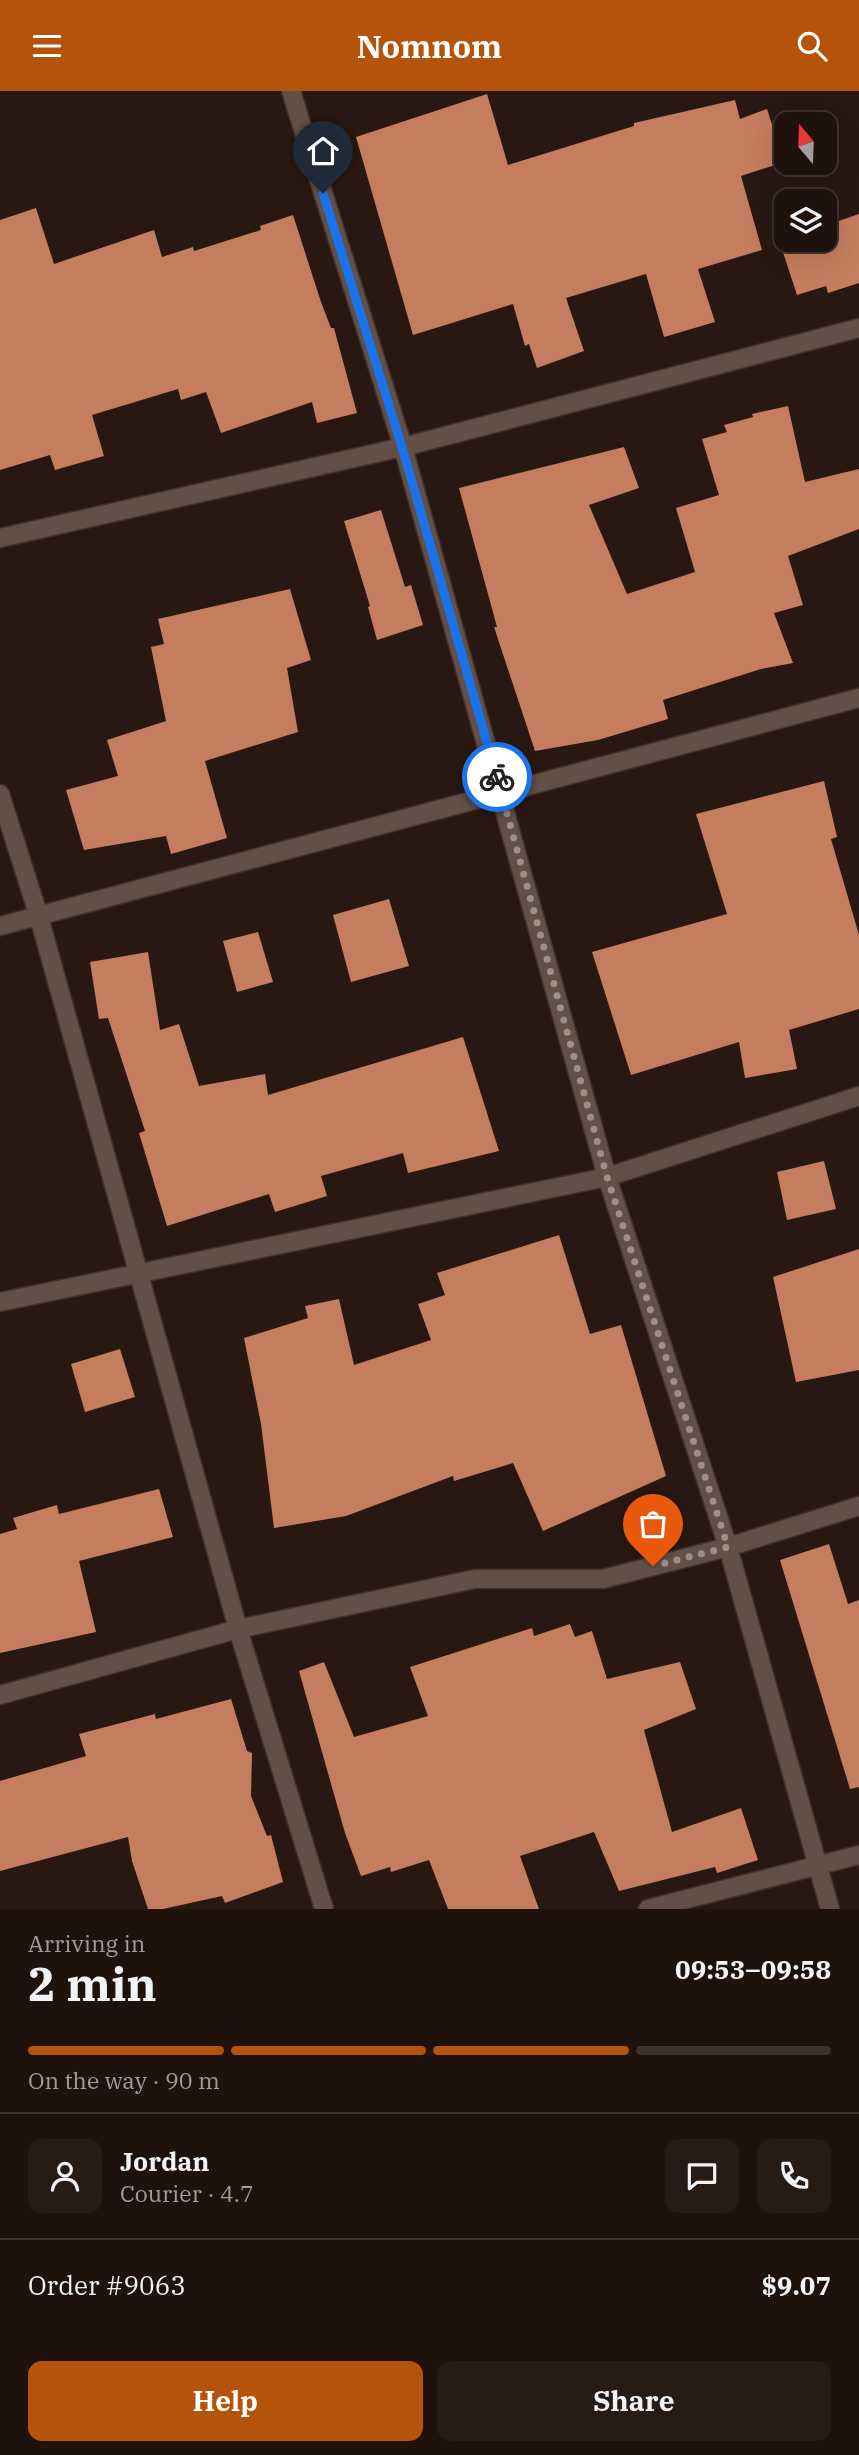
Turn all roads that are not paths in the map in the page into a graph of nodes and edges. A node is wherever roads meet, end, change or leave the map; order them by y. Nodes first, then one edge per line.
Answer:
1 (291, 91) edge
2 (859, 328) edge
3 (402, 447) junction
4 (0, 538) edge
5 (859, 698) edge
6 (0, 794) edge
7 (502, 794) junction
8 (38, 917) junction
9 (0, 926) edge
10 (859, 1096) edge
11 (607, 1177) junction
12 (136, 1273) junction
13 (0, 1302) edge
14 (859, 1506) edge
15 (728, 1547) junction
16 (238, 1629) junction
17 (0, 1695) edge
18 (859, 1855) edge
19 (816, 1865) junction
20 (324, 1909) edge
21 (648, 1909) edge
22 (830, 1909) edge

1 - 3 street
2 - 3 street
3 - 4 street
3 - 7 street
5 - 7 street
6 - 8 street
7 - 8 street
7 - 11 street
8 - 9 street
8 - 12 street
10 - 11 street
11 - 12 street
11 - 15 street
12 - 13 street
12 - 16 street
14 - 15 street
15 - 16 street
15 - 19 street
16 - 17 street
16 - 20 street
18 - 19 street
19 - 21 street
19 - 22 street

